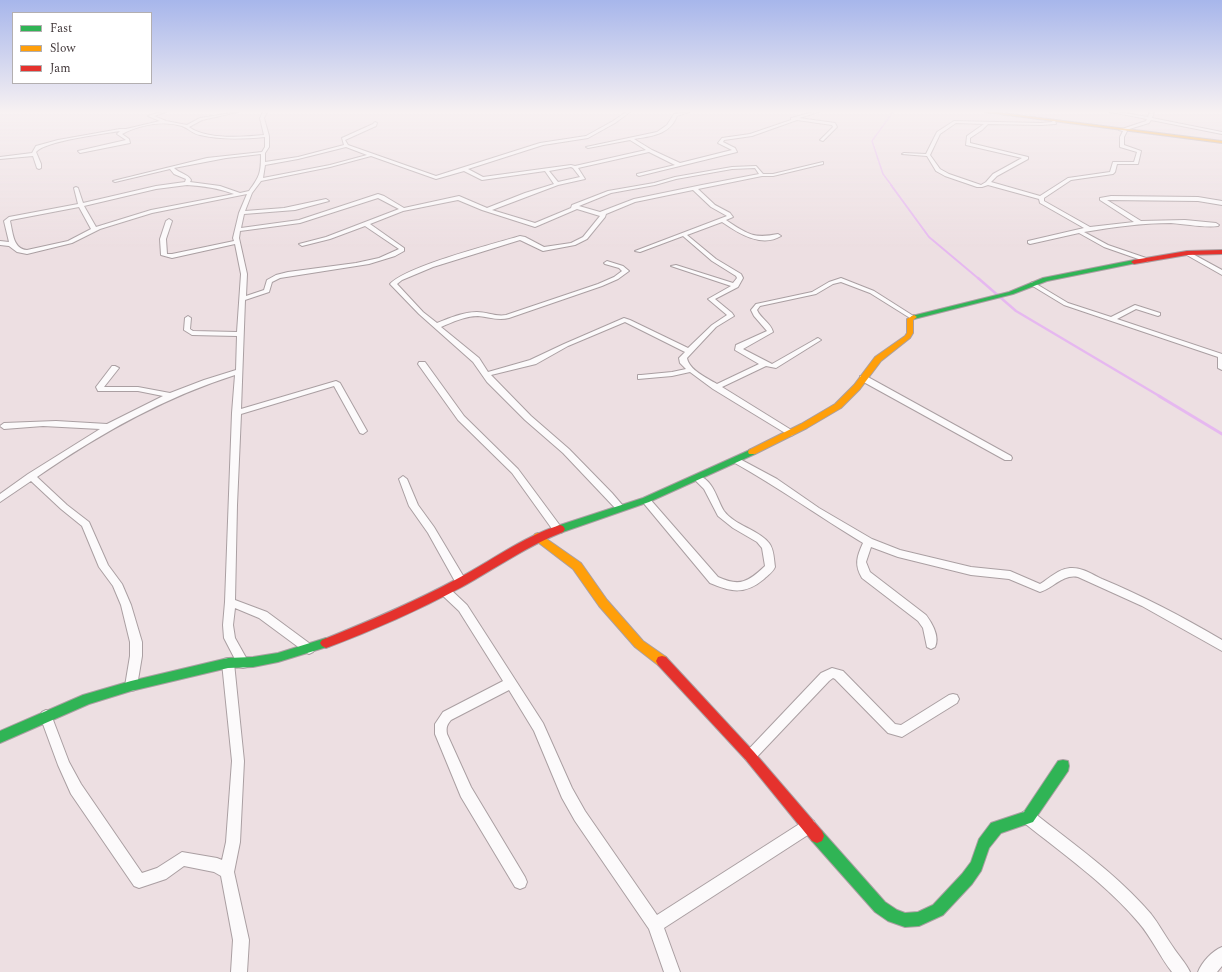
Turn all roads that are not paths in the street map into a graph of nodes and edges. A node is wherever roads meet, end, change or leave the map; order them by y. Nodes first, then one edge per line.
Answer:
1 (36, 157) edge
2 (219, 157) edge
3 (263, 157) edge
4 (301, 157) edge
5 (362, 157) edge
6 (377, 157) edge
7 (500, 157) edge
8 (624, 157) edge
9 (662, 157) edge
10 (930, 157) edge
11 (1024, 157) edge
12 (1137, 157) edge
13 (712, 158) joint
14 (719, 161) dead end
15 (821, 163) dead end
16 (263, 164) junction
17 (725, 164) dead end
18 (679, 165) junction
19 (576, 167) junction
20 (39, 168) dead end
21 (170, 168) junction
22 (732, 168) junction
23 (464, 169) junction
24 (546, 170) junction
25 (639, 175) dead end
26 (762, 175) junction
27 (260, 180) junction
28 (115, 181) dead end
29 (187, 182) junction
30 (988, 183) junction
31 (557, 184) junction
32 (76, 188) dead end
33 (694, 188) junction
34 (251, 192) junction
35 (238, 194) junction
36 (1041, 198) junction
37 (326, 201) dead end
38 (1222, 203) edge
39 (81, 205) junction
40 (574, 206) junction
41 (403, 210) junction
42 (487, 210) junction
43 (603, 213) junction
44 (242, 214) junction
45 (169, 221) dead end
46 (724, 221) junction
47 (1140, 223) junction
48 (366, 224) junction
49 (1216, 225) dead end
50 (94, 229) junction
51 (1089, 229) junction
52 (238, 230) junction
53 (1081, 232) junction
54 (683, 234) junction
55 (778, 236) dead end
56 (237, 242) junction
57 (1030, 242) dead end
58 (0, 243) edge
59 (302, 244) dead end
60 (13, 245) junction
61 (638, 251) dead end
62 (1222, 252) edge
63 (1187, 253) junction
64 (1147, 260) junction
65 (607, 263) dead end
66 (674, 266) dead end
67 (1222, 273) edge
68 (1033, 284) junction
69 (736, 286) junction
70 (242, 299) junction
71 (1158, 314) dead end
72 (912, 317) junction
73 (188, 318) dead end
74 (1111, 320) junction
75 (436, 326) junction
76 (240, 334) junction
77 (818, 340) dead end
78 (689, 351) junction
79 (1222, 356) edge
80 (422, 364) dead end
81 (765, 364) junction
82 (115, 368) dead end
83 (1222, 368) edge
84 (239, 370) junction
85 (690, 370) junction
86 (486, 374) junction
87 (641, 377) dead end
88 (863, 378) junction
89 (716, 386) junction
90 (169, 395) junction
91 (236, 413) junction
92 (4, 426) dead end
93 (108, 427) junction
94 (363, 431) dead end
95 (790, 433) junction
96 (1008, 458) dead end
97 (736, 460) junction
98 (31, 476) junction
99 (696, 478) junction
100 (403, 479) dead end
101 (0, 499) edge
102 (646, 500) junction
103 (619, 507) junction
104 (558, 530) junction
105 (538, 537) junction
106 (869, 542) junction
107 (461, 582) junction
108 (445, 591) junction
109 (230, 602) junction
110 (930, 644) dead end
111 (1222, 646) edge
112 (309, 650) junction
113 (228, 663) junction
114 (243, 663) junction
115 (511, 683) junction
116 (131, 686) junction
117 (953, 699) dead end
118 (46, 716) junction
119 (0, 737) edge
120 (750, 756) junction
121 (1063, 766) dead end
122 (1028, 817) junction
123 (809, 826) junction
124 (227, 872) junction
125 (520, 882) dead end
126 (655, 924) junction
127 (1222, 955) edge
128 (239, 972) edge
129 (672, 972) edge
130 (1182, 972) edge
131 (1206, 972) edge

1 - 20 street
2 - 21 street
3 - 16 street
4 - 16 street
5 - 27 street
6 - 23 street
7 - 23 street
8 - 19 street
9 - 18 street
10 - 30 street
11 - 30 street
12 - 36 street
13 - 14 street
13 - 18 street
15 - 26 street
16 - 27 street
17 - 22 street
18 - 25 street
19 - 24 street
19 - 31 street
21 - 28 street
21 - 29 street
22 - 26 street
22 - 40 street
23 - 24 street
24 - 31 street
26 - 33 street
27 - 34 street
29 - 35 street
29 - 39 street
30 - 36 street
31 - 42 street
32 - 39 street
33 - 43 street
33 - 46 street
34 - 35 street
34 - 44 street
35 - 50 street
36 - 51 street
37 - 44 street
38 - 47 street
39 - 50 street
39 - 60 street
40 - 42 street
40 - 43 street
41 - 42 street
41 - 48 street
41 - 52 street
43 - 75 street
44 - 52 street
45 - 56 street
46 - 54 street
46 - 55 street
47 - 49 street
47 - 51 street
48 - 59 street
48 - 70 street
50 - 60 street
51 - 53 street
52 - 56 street
53 - 57 street
53 - 64 street
54 - 61 street
54 - 69 street
56 - 70 street
58 - 60 street
62 - 63 street
63 - 64 street
63 - 67 street
64 - 68 street
65 - 75 street
66 - 69 street
68 - 72 street
68 - 74 street
69 - 78 street
70 - 76 street
71 - 74 street
72 - 81 street
72 - 88 street
73 - 76 street
74 - 79 street
75 - 86 street
76 - 84 street
77 - 81 street
78 - 85 street
78 - 86 street
79 - 83 street
80 - 104 street
81 - 89 street
82 - 90 street
84 - 90 street
84 - 91 street
85 - 87 street
85 - 89 street
86 - 103 street
88 - 95 street
88 - 96 street
89 - 95 street
90 - 93 street
91 - 94 street
91 - 109 street
92 - 93 street
93 - 98 street
95 - 97 street
97 - 99 street
97 - 106 street
98 - 101 street
98 - 116 street
99 - 102 street
99 - 102 street
100 - 107 street
102 - 103 street
103 - 104 street
104 - 105 street
105 - 107 street
105 - 120 street
106 - 110 street
106 - 111 street
107 - 108 street
108 - 112 street
108 - 115 street
109 - 112 street
109 - 114 street
112 - 114 street
113 - 114 street
113 - 116 street
113 - 124 street
115 - 125 street
115 - 126 street
116 - 118 street
117 - 120 street
118 - 119 street
118 - 124 street
120 - 123 street
121 - 122 street
122 - 123 street
122 - 130 street
123 - 126 street
124 - 128 street
126 - 129 street
127 - 131 street

